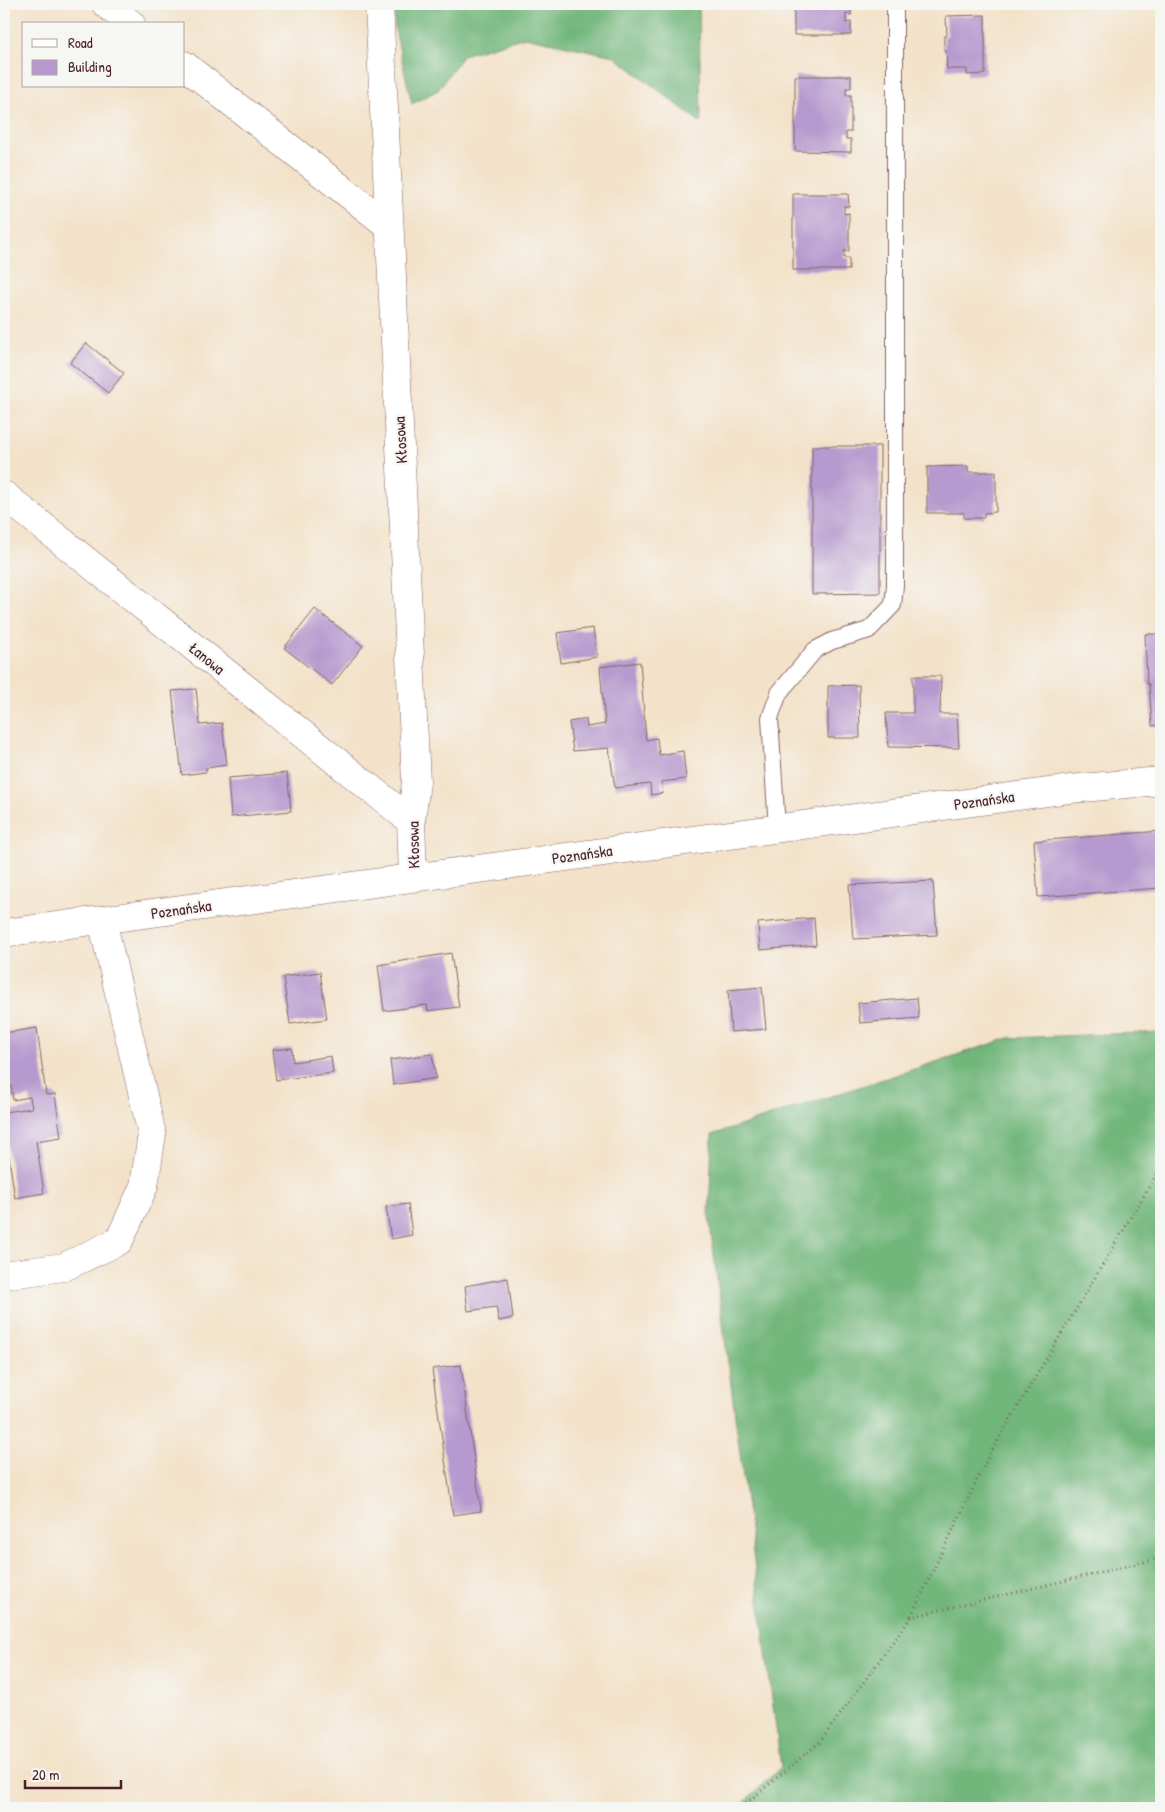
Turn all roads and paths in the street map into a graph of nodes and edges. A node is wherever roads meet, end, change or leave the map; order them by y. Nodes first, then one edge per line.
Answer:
1 (106, 4) edge
2 (379, 4) edge
3 (895, 4) edge
4 (128, 22) edge
5 (185, 66) edge
6 (389, 226) junction
7 (4, 495) edge
8 (1161, 781) edge
9 (411, 821) junction
10 (777, 828) junction
11 (413, 877) junction
12 (102, 920) junction
13 (4, 933) edge
14 (1161, 1167) edge
15 (4, 1275) edge
16 (1161, 1558) edge
17 (910, 1617) junction
18 (737, 1808) edge

1 - 4 street
2 - 6 street, Kłosowa
3 - 10 lane
5 - 6 street
6 - 9 street, Kłosowa
7 - 9 street, Łanowa
8 - 10 street, Poznańska
9 - 11 street, Kłosowa
10 - 11 street, Poznańska
11 - 12 street, Poznańska
12 - 13 street, Poznańska
12 - 15 street
14 - 17 path
16 - 17 path
17 - 18 path

